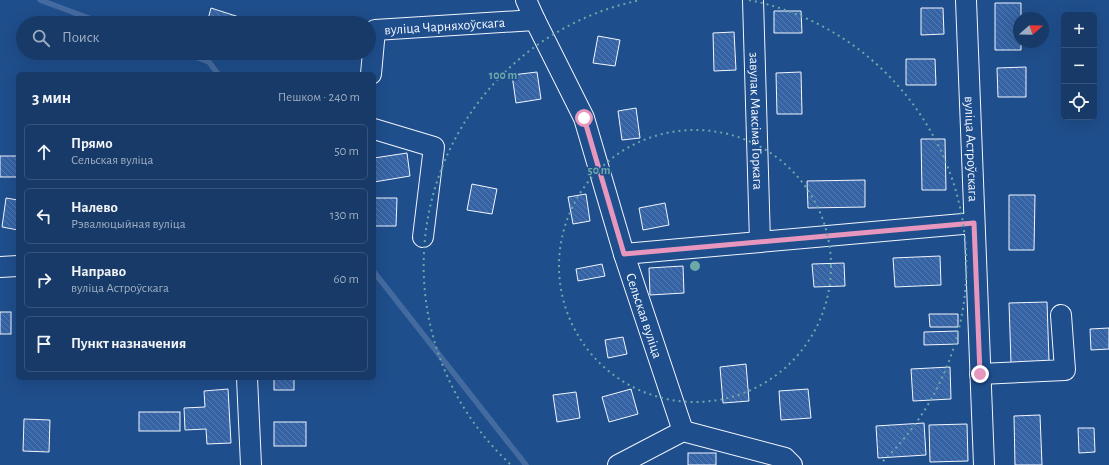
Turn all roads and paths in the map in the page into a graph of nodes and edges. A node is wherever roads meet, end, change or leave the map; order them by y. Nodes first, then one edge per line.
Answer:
1 (526, 0) edge
2 (753, 0) edge
3 (966, 0) edge
4 (535, 20) junction
5 (376, 30) edge
6 (372, 60) edge
7 (371, 72) edge
8 (376, 130) edge
9 (974, 223) junction
10 (423, 237) dead end
11 (760, 242) junction
12 (624, 254) junction
13 (16, 266) edge
14 (0, 267) edge
15 (1061, 315) dead end
16 (980, 374) junction
17 (247, 380) edge
18 (683, 431) junction
19 (252, 465) edge
20 (618, 465) edge
21 (792, 465) edge
22 (984, 465) edge

1 - 4 street, Сельская вуліца
2 - 11 street, завулак Максіма Горкага
3 - 9 street, вуліца Астроўскага
4 - 5 street, вуліца Чарняхоўскага
4 - 12 street, Сельская вуліца
6 - 7 street, вуліца Чарняхоўскага
8 - 10 street
9 - 11 street
9 - 16 street, вуліца Астроўскага
11 - 12 street
12 - 18 street, Сельская вуліца
13 - 14 street
15 - 16 street
16 - 22 street, вуліца Астроўскага
17 - 19 street
18 - 20 street
18 - 21 street

